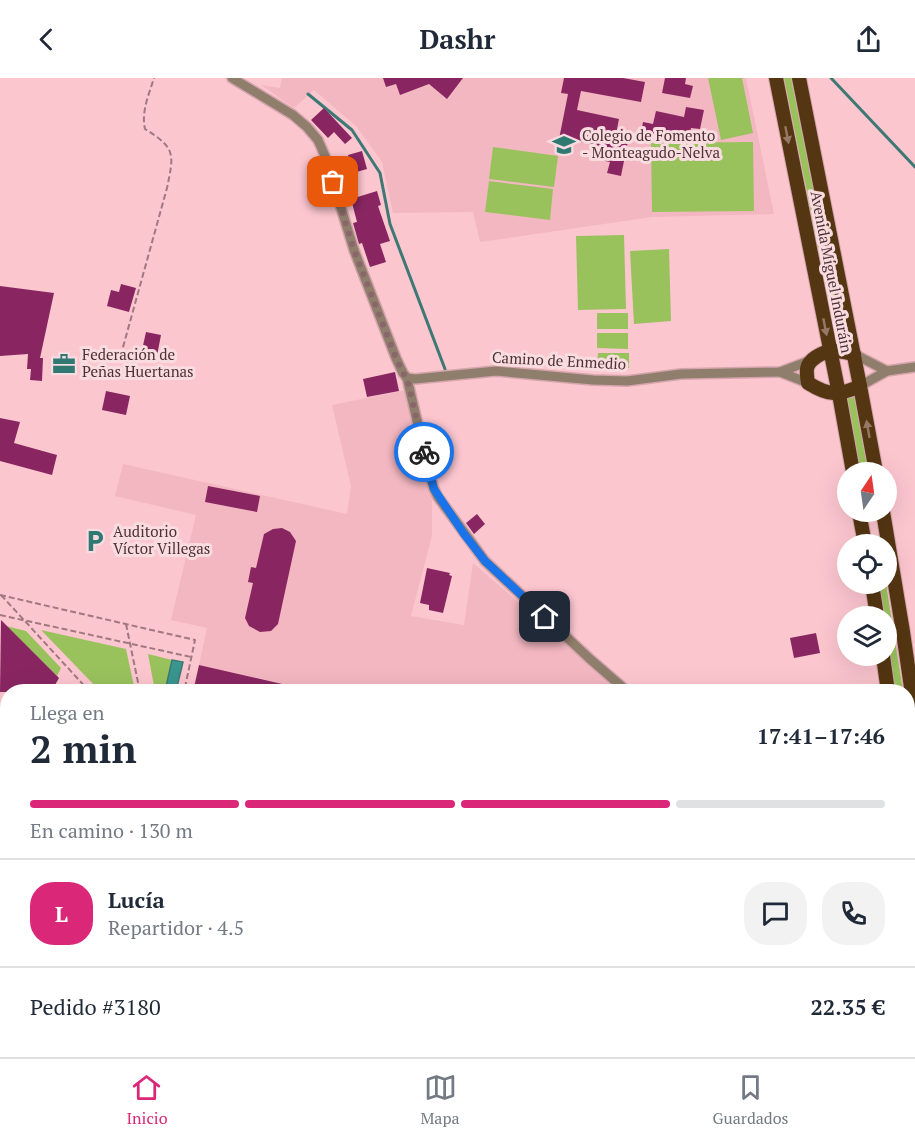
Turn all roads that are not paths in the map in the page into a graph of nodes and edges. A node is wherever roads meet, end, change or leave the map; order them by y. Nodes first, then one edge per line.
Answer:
1 (232, 78) edge
2 (776, 78) edge
3 (799, 78) edge
4 (830, 351) junction
5 (854, 354) junction
6 (809, 362) junction
7 (915, 367) edge
8 (887, 371) junction
9 (780, 372) junction
10 (407, 378) junction
11 (808, 383) junction
12 (860, 386) junction
13 (839, 394) junction
14 (851, 462) edge
15 (874, 462) edge
16 (885, 522) edge
17 (884, 666) edge
18 (619, 684) edge
19 (887, 684) edge
20 (911, 684) edge

1 - 10 street
2 -> 4 main road, Avenida Miguel Induráin
3 - 5 main road, Avenida Miguel Induráin
4 - 5 main road
4 - 6 main road
4 - 13 main road, Avenida Miguel Induráin
5 - 8 street
5 - 12 main road, Avenida Miguel Induráin
6 - 9 street
6 - 11 main road
7 - 8 street
8 - 12 street
9 - 10 street, Camino de Enmedio
9 - 11 street
10 - 18 street
11 - 13 main road
12 - 13 main road
15 -> 12 main road, Avenida Miguel Induráin
13 - 14 main road, Avenida Miguel Induráin
16 - 20 main road
17 - 19 main road

